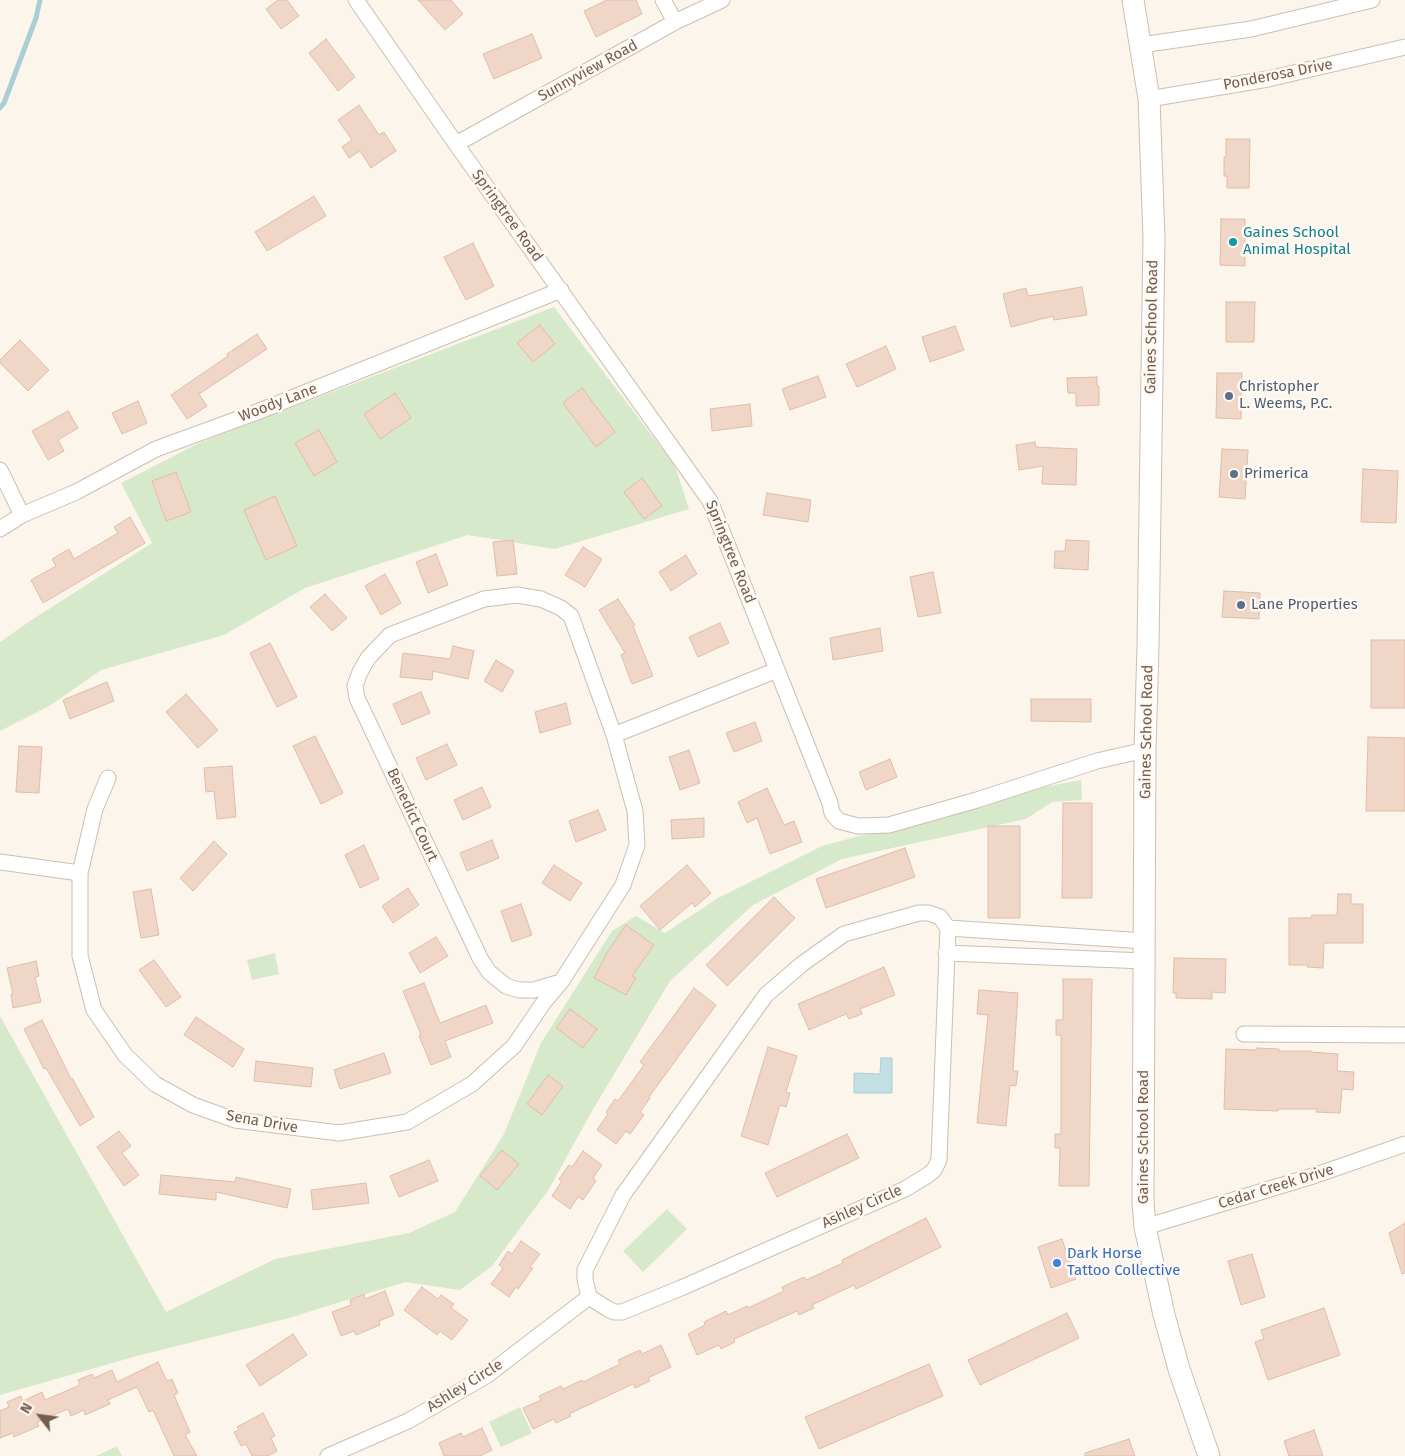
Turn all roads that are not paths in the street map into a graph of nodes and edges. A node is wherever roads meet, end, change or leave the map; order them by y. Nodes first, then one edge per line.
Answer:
1 (356, 0) edge
2 (663, 0) edge
3 (722, 0) edge
4 (1133, 0) edge
5 (1372, 0) edge
6 (675, 22) junction
7 (1141, 45) junction
8 (1405, 46) edge
9 (1149, 98) junction
10 (456, 144) junction
11 (561, 290) junction
12 (0, 470) edge
13 (22, 515) junction
14 (0, 529) edge
15 (777, 670) junction
16 (614, 735) junction
17 (1145, 750) junction
18 (108, 778) dead end
19 (0, 862) edge
20 (80, 873) junction
21 (948, 928) junction
22 (1145, 951) junction
23 (946, 953) junction
24 (561, 982) junction
25 (1244, 1034) dead end
26 (1405, 1035) edge
27 (1405, 1144) edge
28 (1145, 1227) junction
29 (589, 1297) junction
30 (328, 1456) edge
31 (1209, 1456) edge

1 - 10 street, Springtree Road
2 - 6 street
3 - 6 street, Sunnyview Road
4 - 7 main road, Gaines School Road
5 - 7 street
6 - 10 street, Sunnyview Road
7 - 9 main road, Gaines School Road
8 - 9 street, Ponderosa Drive
9 - 17 main road, Gaines School Road
10 - 11 street, Springtree Road
11 - 13 street, Woody Lane
11 - 15 street, Springtree Road
12 - 13 street
13 - 14 street, Woody Lane
15 - 16 street
15 - 17 street, Springtree Road
16 - 24 street, Benedict Court
16 - 24 street, Benedict Court
17 - 22 main road, Gaines School Road
18 - 20 street, Sena Drive
19 - 20 street
20 - 24 street, Sena Drive
21 - 22 street
21 - 23 street, Ashley Circle
21 - 29 street
22 - 23 street
22 - 28 main road, Gaines School Road
23 - 29 street, Ashley Circle
25 - 26 street
27 - 28 street, Cedar Creek Drive
28 - 31 main road, Gaines School Road
29 - 30 street, Ashley Circle

